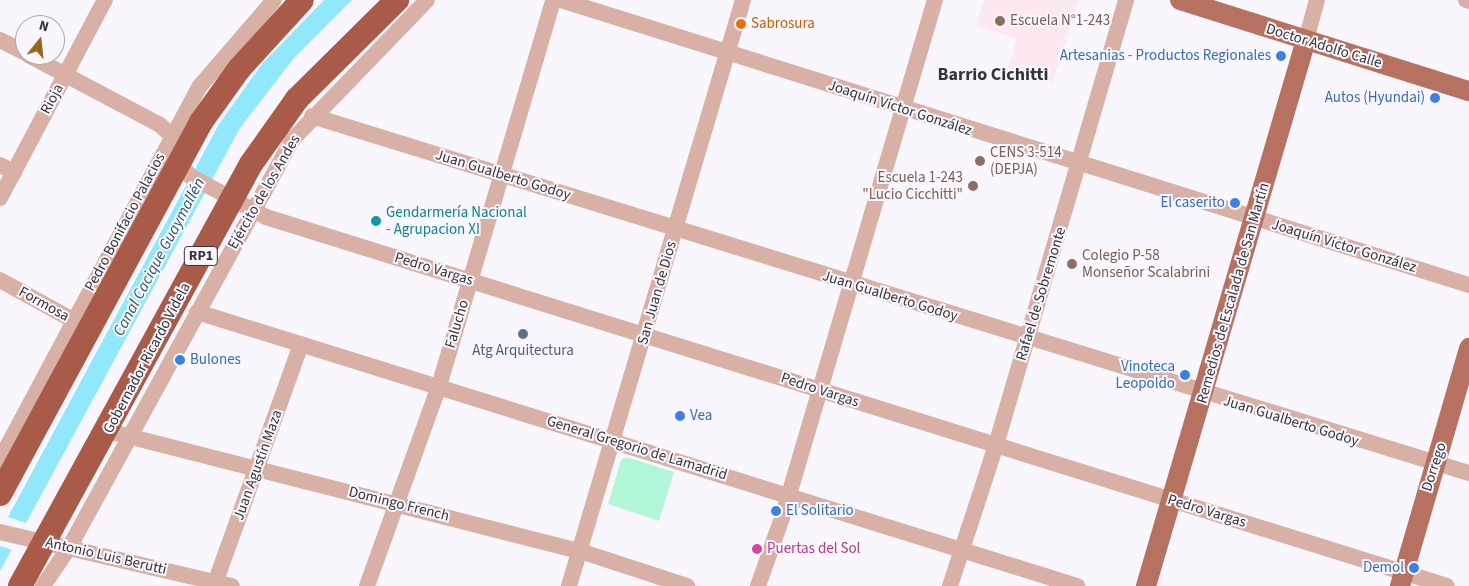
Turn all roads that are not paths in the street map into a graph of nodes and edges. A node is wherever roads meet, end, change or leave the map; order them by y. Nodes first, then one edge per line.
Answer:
1 (104, 0) edge
2 (274, 0) edge
3 (302, 0) edge
4 (397, 0) edge
5 (427, 0) edge
6 (553, 0) edge
7 (561, 0) edge
8 (744, 0) edge
9 (935, 0) edge
10 (1126, 0) edge
11 (1180, 0) edge
12 (1317, 0) edge
13 (0, 40) edge
14 (1306, 40) junction
15 (15, 48) edge
16 (728, 53) junction
17 (48, 65) edge
18 (65, 74) junction
19 (1469, 91) edge
20 (904, 109) junction
21 (312, 116) junction
22 (171, 135) junction
23 (1079, 164) junction
24 (7, 168) edge
25 (502, 175) junction
26 (194, 176) junction
27 (0, 198) edge
28 (242, 205) junction
29 (1255, 218) junction
30 (676, 229) junction
31 (0, 280) edge
32 (470, 280) junction
33 (853, 284) junction
34 (1469, 285) edge
35 (196, 312) junction
36 (81, 324) junction
37 (646, 335) junction
38 (1027, 339) junction
39 (302, 344) junction
40 (1469, 348) edge
41 (439, 386) junction
42 (821, 390) junction
43 (1204, 394) junction
44 (119, 433) junction
45 (614, 441) junction
46 (996, 445) junction
47 (0, 460) edge
48 (1435, 465) junction
49 (258, 468) junction
50 (1469, 473) edge
51 (0, 494) edge
52 (789, 496) junction
53 (1173, 500) junction
54 (398, 504) junction
55 (7, 534) edge
56 (46, 542) junction
57 (70, 546) junction
58 (580, 551) junction
59 (964, 551) junction
60 (1402, 579) edge
61 (215, 584) edge
62 (20, 586) edge
63 (43, 586) edge
64 (232, 586) edge
65 (367, 586) edge
66 (569, 586) edge
67 (687, 586) edge
68 (758, 586) edge
69 (950, 586) edge
70 (1077, 586) edge
71 (1146, 586) edge
72 (1447, 586) edge

1 - 18 street, Rioja
2 - 22 street, Pedro Bonifacio Palacios
3 - 26 highway
4 - 28 highway, Gobernador Ricardo Videla / RP1
5 - 21 street, Ejército de los Andes
6 - 25 street, Falucho
7 - 16 street, Joaquín Víctor González
8 - 16 street, San Juan de Dios
9 - 20 street
10 - 23 street, Rafael de Sobremonte
11 - 14 main road, Doctor Adolfo Calle
12 - 14 street, Remedios de Escalada de San Martín
13 - 15 street
14 - 19 main road, Doctor Adolfo Calle
14 - 29 main road, Remedios de Escalada de San Martín
16 - 20 street, Joaquín Víctor González
16 - 30 street, San Juan de Dios
17 - 18 street
18 - 22 street
18 - 24 street, Rioja
20 - 23 street, Joaquín Víctor González
20 - 33 street
21 - 25 street, Juan Gualberto Godoy
21 - 28 street, Ejército de los Andes
22 - 26 street
22 - 36 street, Pedro Bonifacio Palacios
23 - 29 street, Joaquín Víctor González
23 - 38 street, Rafael de Sobremonte
24 - 27 street, Rioja
25 - 30 street, Juan Gualberto Godoy
25 - 32 street, Falucho
26 - 28 street, Pedro Vargas
26 - 36 highway
28 - 32 street, Pedro Vargas
28 - 35 street, Ejército de los Andes
28 - 44 highway, Gobernador Ricardo Videla / RP1
29 - 34 street, Joaquín Víctor González
29 - 43 main road, Remedios de Escalada de San Martín
30 - 33 street, Juan Gualberto Godoy
30 - 37 street, San Juan de Dios
31 - 36 street, Formosa
32 - 37 street, Pedro Vargas
32 - 41 street, Falucho
33 - 38 street, Juan Gualberto Godoy
33 - 42 street
35 - 39 street, General Gregorio de Lamadrid
35 - 44 street, Ejército de los Andes
36 - 47 street, Pedro Bonifacio Palacios
36 - 51 highway
37 - 42 street, Pedro Vargas
37 - 45 street, San Juan de Dios
38 - 43 street, Juan Gualberto Godoy
38 - 46 street, Rafael de Sobremonte
39 - 41 street, General Gregorio de Lamadrid
39 - 49 street, Juan Agustín Maza
40 - 48 main road, Dorrego
41 - 45 street, General Gregorio de Lamadrid
41 - 54 street, Falucho
42 - 46 street, Pedro Vargas
42 - 52 street
43 - 48 street, Juan Gualberto Godoy
43 - 53 main road, Remedios de Escalada de San Martín
44 - 49 street, Domingo French
44 - 56 highway, Gobernador Ricardo Videla / RP1
44 - 57 street, Ejército de los Andes
45 - 52 street, General Gregorio de Lamadrid
45 - 58 street, San Juan de Dios
46 - 53 street, Pedro Vargas
46 - 59 street, Rafael de Sobremonte
48 - 50 street, Juan Gualberto Godoy
48 - 60 main road, Dorrego
49 - 54 street, Domingo French
49 - 61 street, Juan Agustín Maza
52 - 59 street, General Gregorio de Lamadrid
52 - 68 street
53 - 60 street, Pedro Vargas
53 - 71 main road, Remedios de Escalada de San Martín
54 - 58 street, Domingo French
54 - 65 street, Falucho
55 - 56 street, Antonio Luis Berutti
56 - 57 street, Antonio Luis Berutti
56 - 62 highway, Gobernador Ricardo Videla / RP1
57 - 61 street, Antonio Luis Berutti
57 - 63 street, Ejército de los Andes
58 - 66 street, San Juan de Dios
58 - 67 street, Domingo French
59 - 69 street, Rafael de Sobremonte
59 - 70 street, General Gregorio de Lamadrid
60 - 72 street, Pedro Vargas
61 - 64 street, Antonio Luis Berutti

